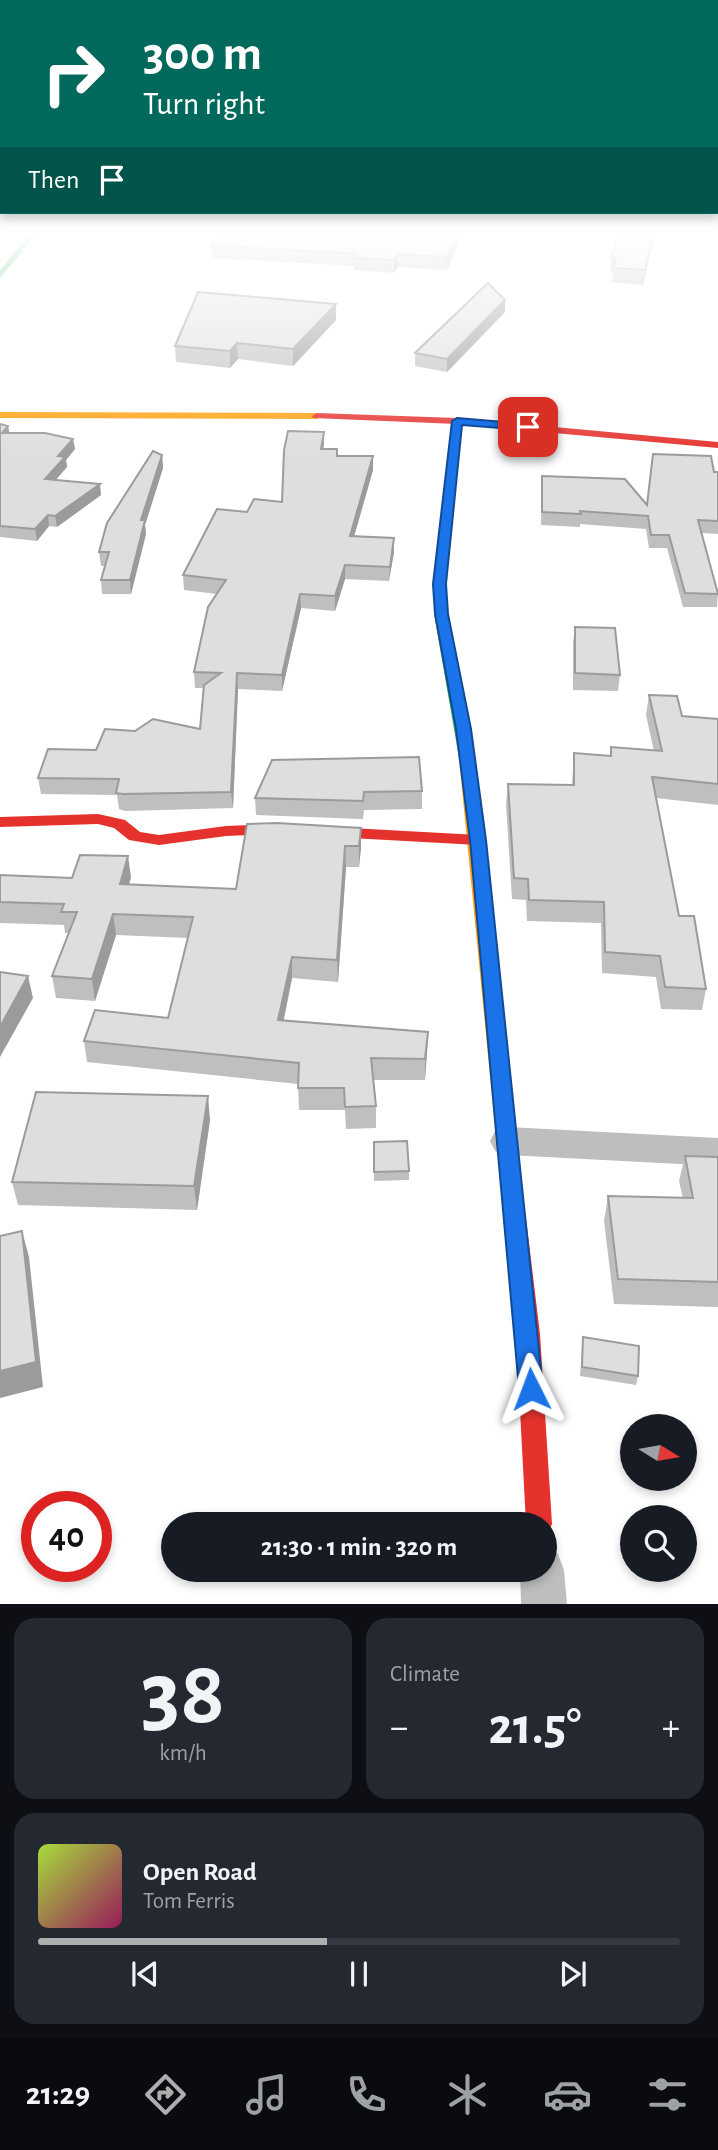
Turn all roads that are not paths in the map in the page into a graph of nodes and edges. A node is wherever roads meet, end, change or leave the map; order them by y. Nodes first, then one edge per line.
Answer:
1 (0, 415) edge
2 (457, 421) junction
3 (718, 445) edge
4 (0, 822) edge
5 (478, 840) junction
6 (507, 1141) junction
7 (718, 1152) edge
8 (538, 1512) edge
9 (543, 1582) edge
10 (544, 1604) edge

1 - 2 street
2 - 3 street
2 - 5 street
4 - 5 street
5 - 6 street
6 - 7 street
6 - 8 street
9 - 10 street

